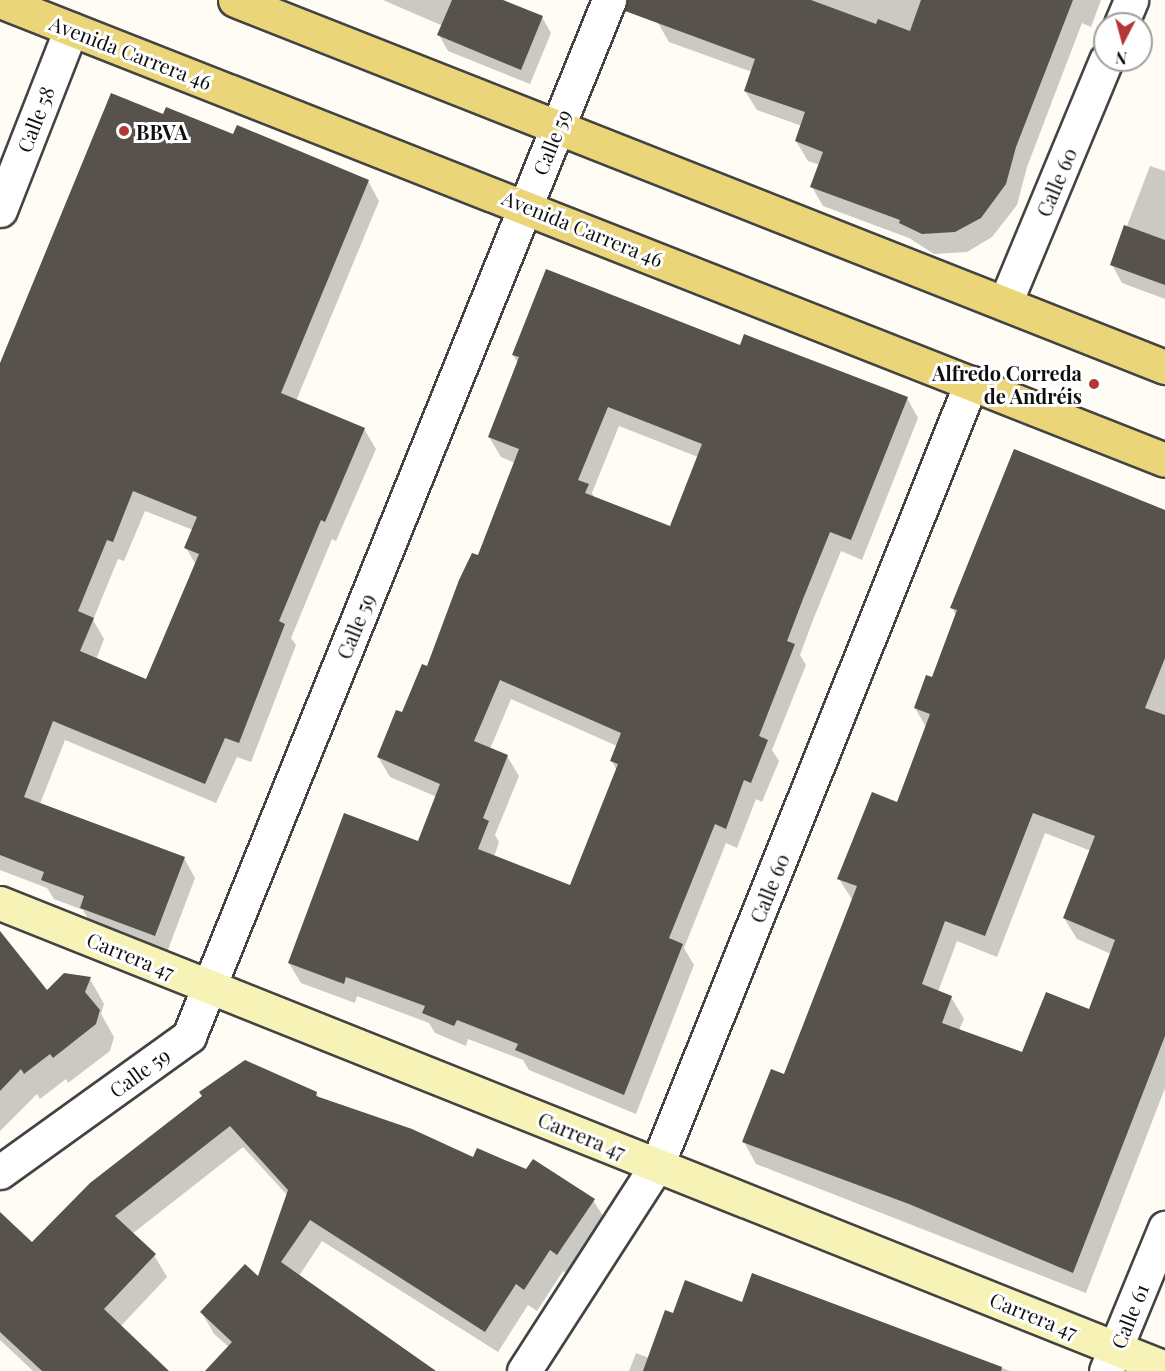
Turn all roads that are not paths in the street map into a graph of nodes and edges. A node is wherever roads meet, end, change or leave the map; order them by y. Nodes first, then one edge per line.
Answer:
1 (235, 0) edge
2 (609, 0) edge
3 (0, 1) edge
4 (71, 29) junction
5 (1102, 72) edge
6 (558, 125) junction
7 (525, 205) junction
8 (0, 210) edge
9 (1005, 303) junction
10 (1165, 367) edge
11 (971, 383) junction
12 (1165, 460) edge
13 (0, 903) edge
14 (209, 986) junction
15 (657, 1165) junction
16 (0, 1172) edge
17 (1165, 1228) edge
18 (1111, 1359) edge
19 (1165, 1368) edge
20 (524, 1371) edge

1 - 6 main road
2 - 6 street, Calle 59
3 - 4 main road, Avenida Carrera 46
4 - 7 main road, Avenida Carrera 46
4 - 8 street, Calle 58
5 - 9 street, Calle 60
6 - 7 street, Calle 59
6 - 9 main road
7 - 11 main road, Avenida Carrera 46
7 - 14 street, Calle 59
9 - 10 main road
11 - 12 main road, Avenida Carrera 46
11 - 15 street, Calle 60
13 - 14 street, Carrera 47
14 - 15 street, Carrera 47
14 - 16 street, Calle 59
15 - 18 street, Carrera 47
15 - 20 street, Calle 60
17 - 18 street, Calle 61
18 - 19 street, Carrera 47

